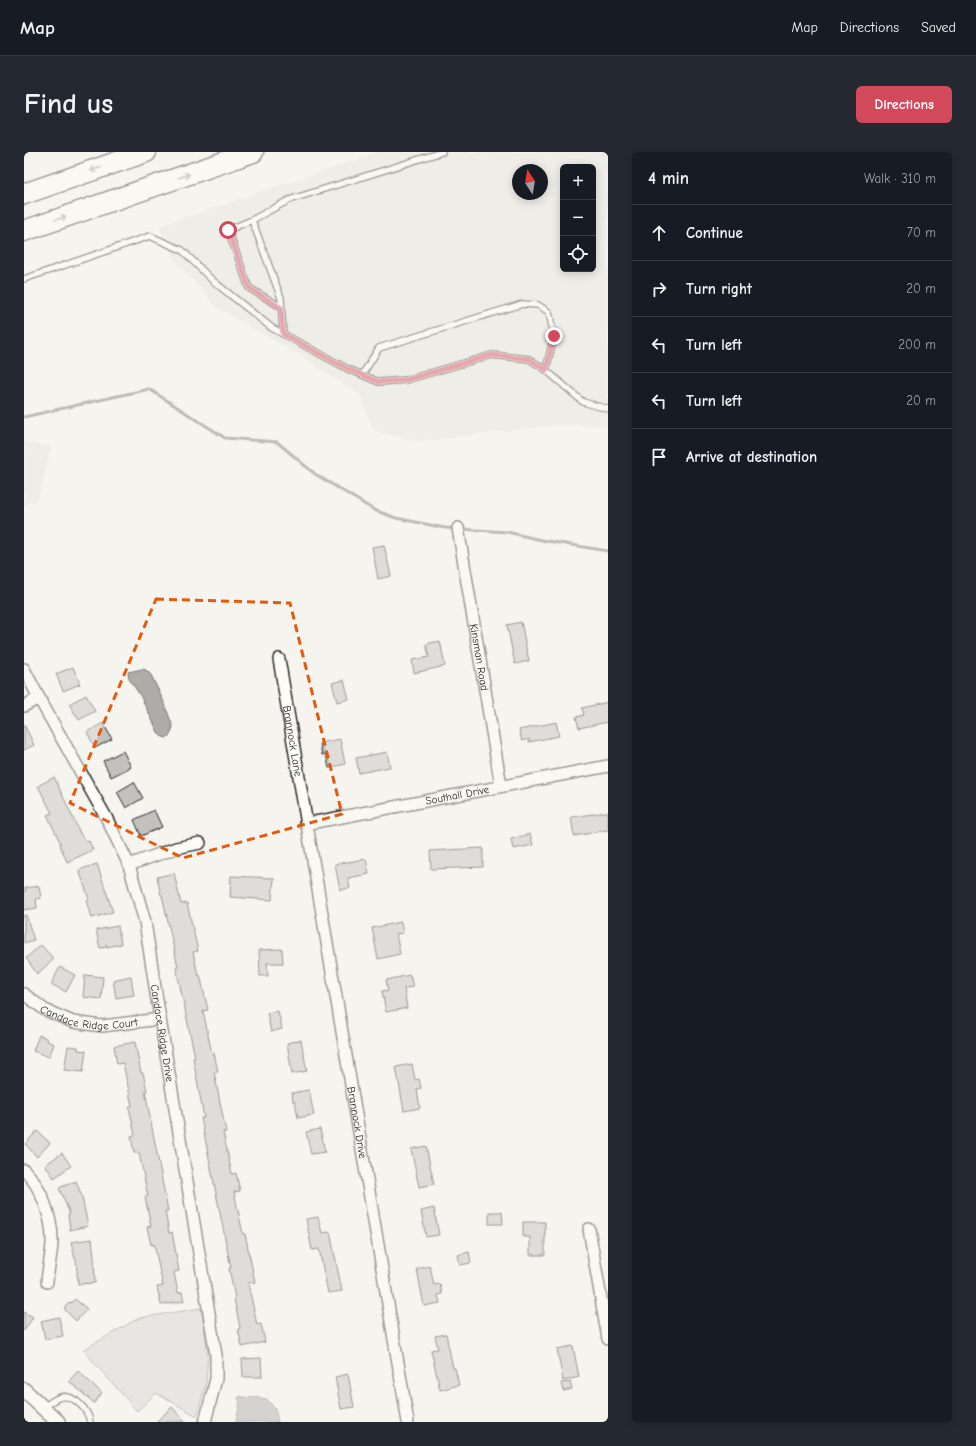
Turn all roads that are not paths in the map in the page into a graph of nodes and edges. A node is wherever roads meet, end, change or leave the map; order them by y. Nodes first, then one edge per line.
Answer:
1 (146, 152) edge
2 (253, 152) edge
3 (442, 152) edge
4 (24, 194) edge
5 (252, 220) junction
6 (24, 231) edge
7 (24, 279) edge
8 (281, 308) junction
9 (283, 334) junction
10 (546, 370) junction
11 (362, 374) junction
12 (608, 409) edge
13 (458, 528) dead end
14 (279, 659) dead end
15 (24, 669) edge
16 (39, 698) junction
17 (24, 706) edge
18 (608, 766) edge
19 (501, 786) junction
20 (306, 824) junction
21 (200, 843) dead end
22 (129, 865) junction
23 (24, 994) edge
24 (160, 1019) junction
25 (24, 1170) edge
26 (588, 1229) dead end
27 (47, 1282) dead end
28 (608, 1339) edge
29 (24, 1390) edge
30 (44, 1407) junction
31 (58, 1422) edge
32 (90, 1422) edge
33 (205, 1422) edge
34 (408, 1422) edge

1 -> 4 highway
6 -> 2 highway
3 - 5 lane
5 - 8 lane
5 - 8 lane
7 - 9 lane
8 - 9 lane
9 - 11 lane
10 - 11 lane
10 - 11 lane
10 - 12 lane
13 - 19 street, Kinsman Road
14 - 20 street, Brannock Lane
15 - 16 street, Candace Ridge Drive
16 - 17 street
16 - 22 street, Candace Ridge Drive
18 - 19 street, Southall Drive
19 - 20 street, Southall Drive
20 - 34 street, Brannock Drive
21 - 22 street
22 - 24 street, Candace Ridge Drive
23 - 24 street, Candace Ridge Court
24 - 33 street, Candace Ridge Drive
25 - 27 street
26 - 28 street
29 - 30 street
30 - 31 street
30 - 32 lane

